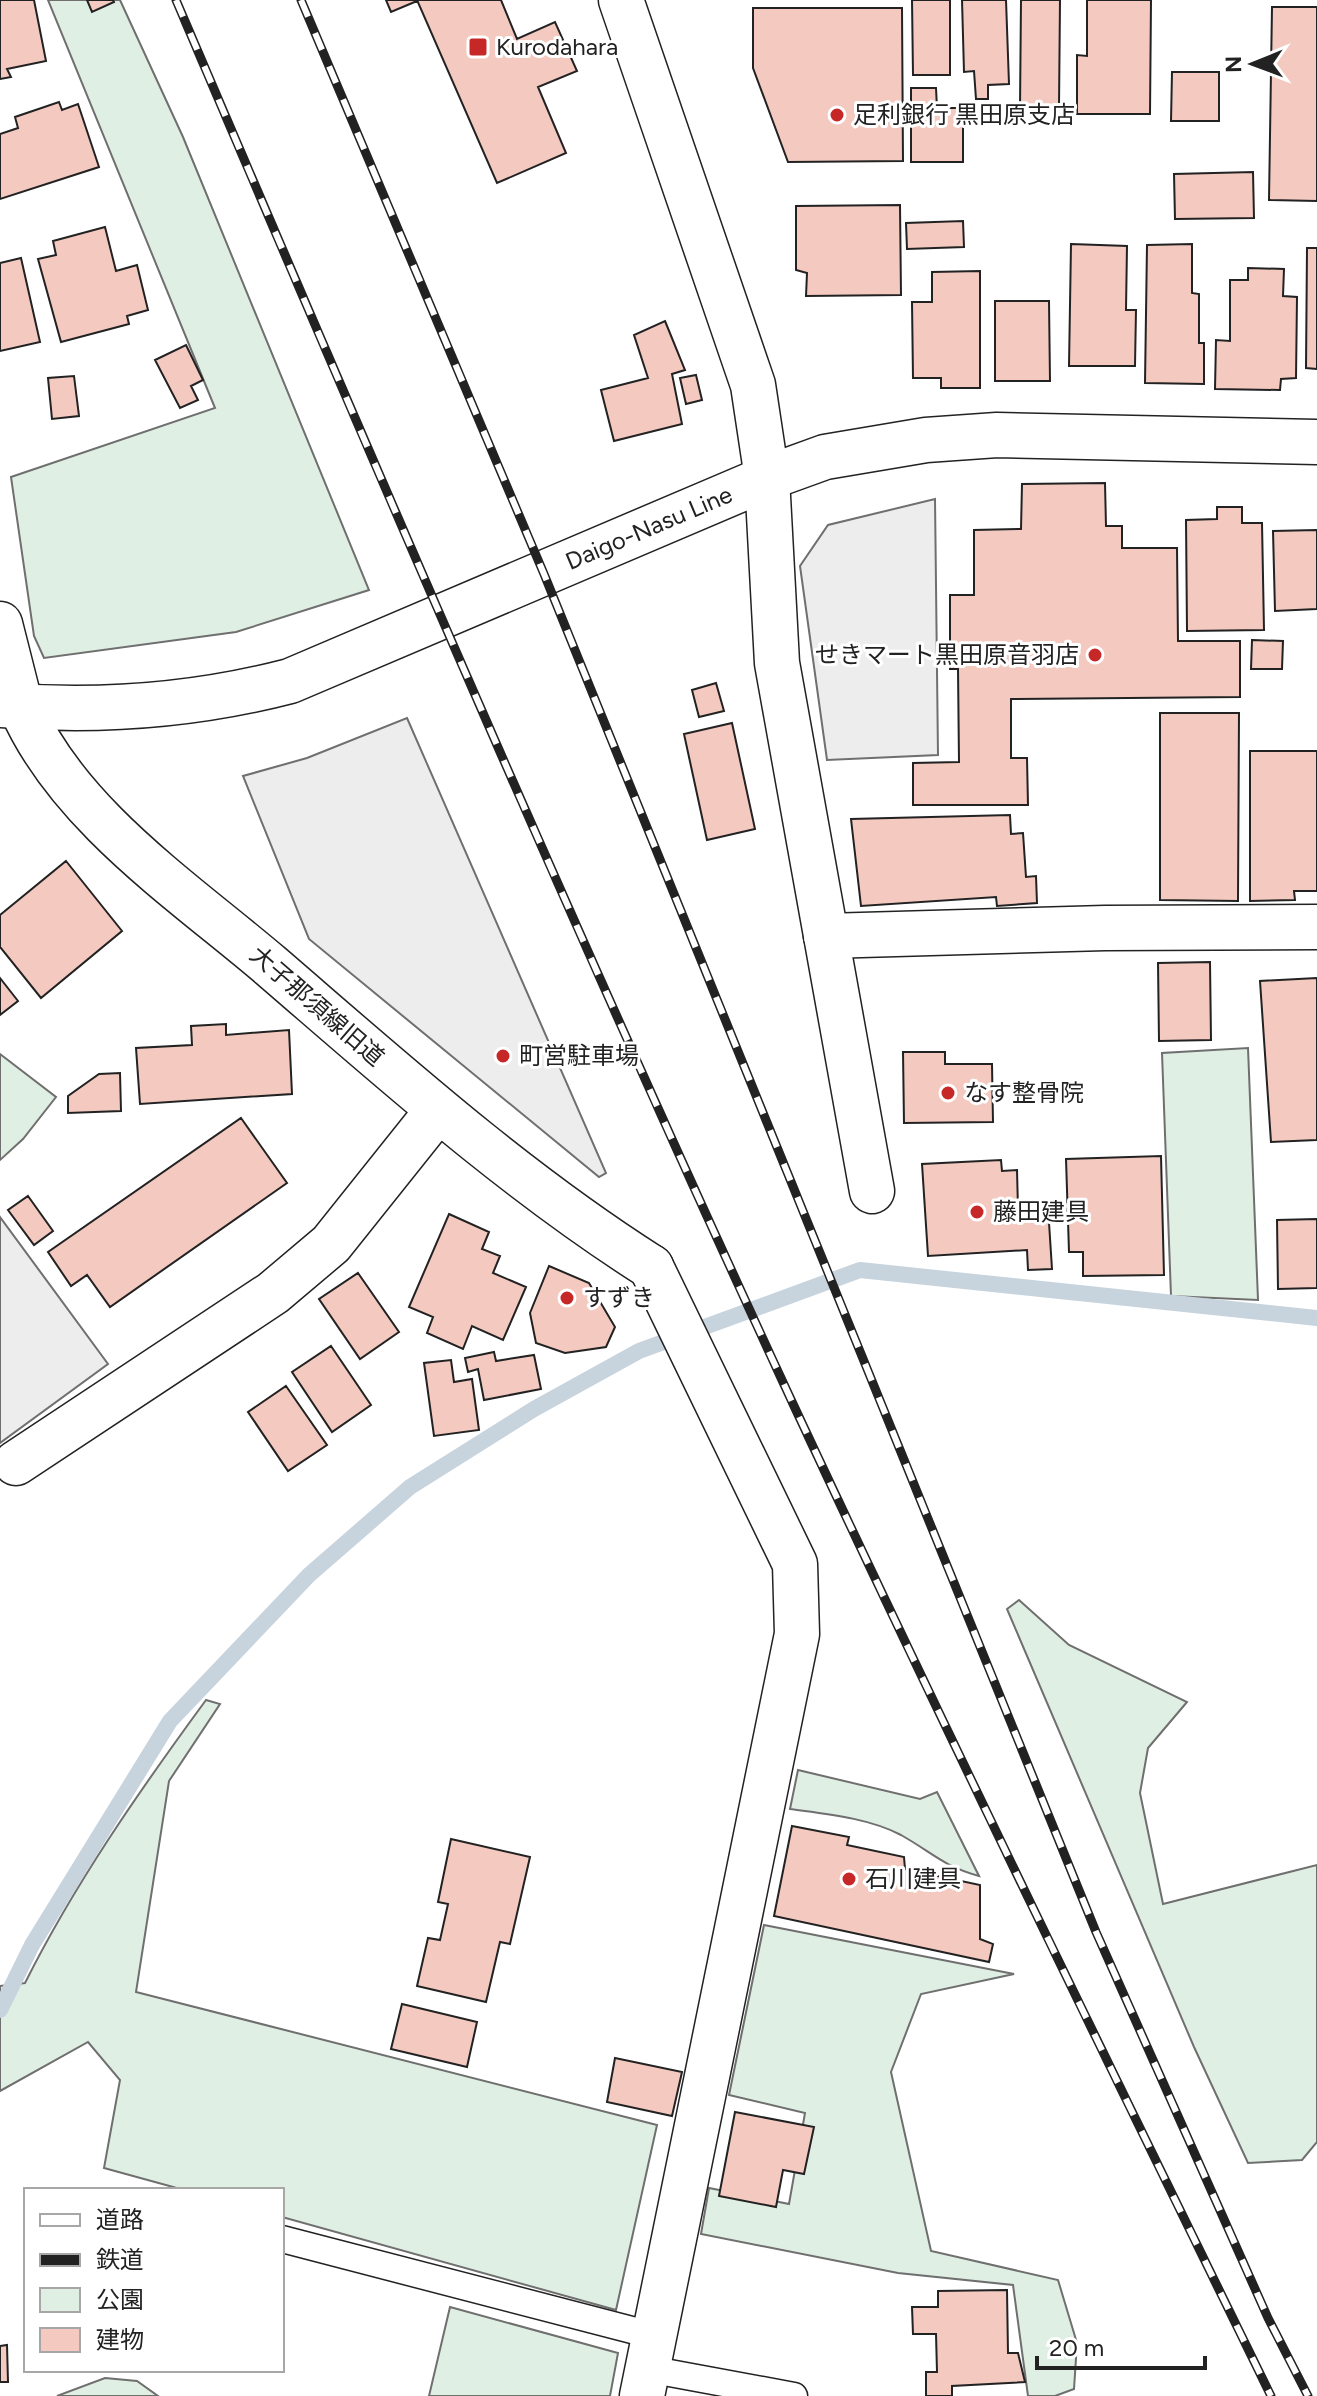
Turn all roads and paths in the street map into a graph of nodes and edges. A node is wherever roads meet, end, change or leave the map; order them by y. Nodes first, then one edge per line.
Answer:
1 (621, 0) edge
2 (1317, 442) edge
3 (767, 478) junction
4 (0, 624) edge
5 (10, 706) edge
6 (1317, 927) edge
7 (826, 936) junction
8 (438, 1110) junction
9 (872, 1191) dead end
10 (16, 1463) dead end
11 (284, 2240) edge
12 (648, 2367) edge
13 (794, 2396) edge

1 - 3 street
2 - 3 street, Daigo-Nasu Line
3 - 5 street, Daigo-Nasu Line
3 - 7 street
4 - 5 street, 大子那須線旧道
5 - 8 street, 大子那須線旧道
6 - 7 street
7 - 9 street
8 - 10 street
8 - 12 street, 大子那須線旧道
11 - 12 lane
12 - 13 lane

